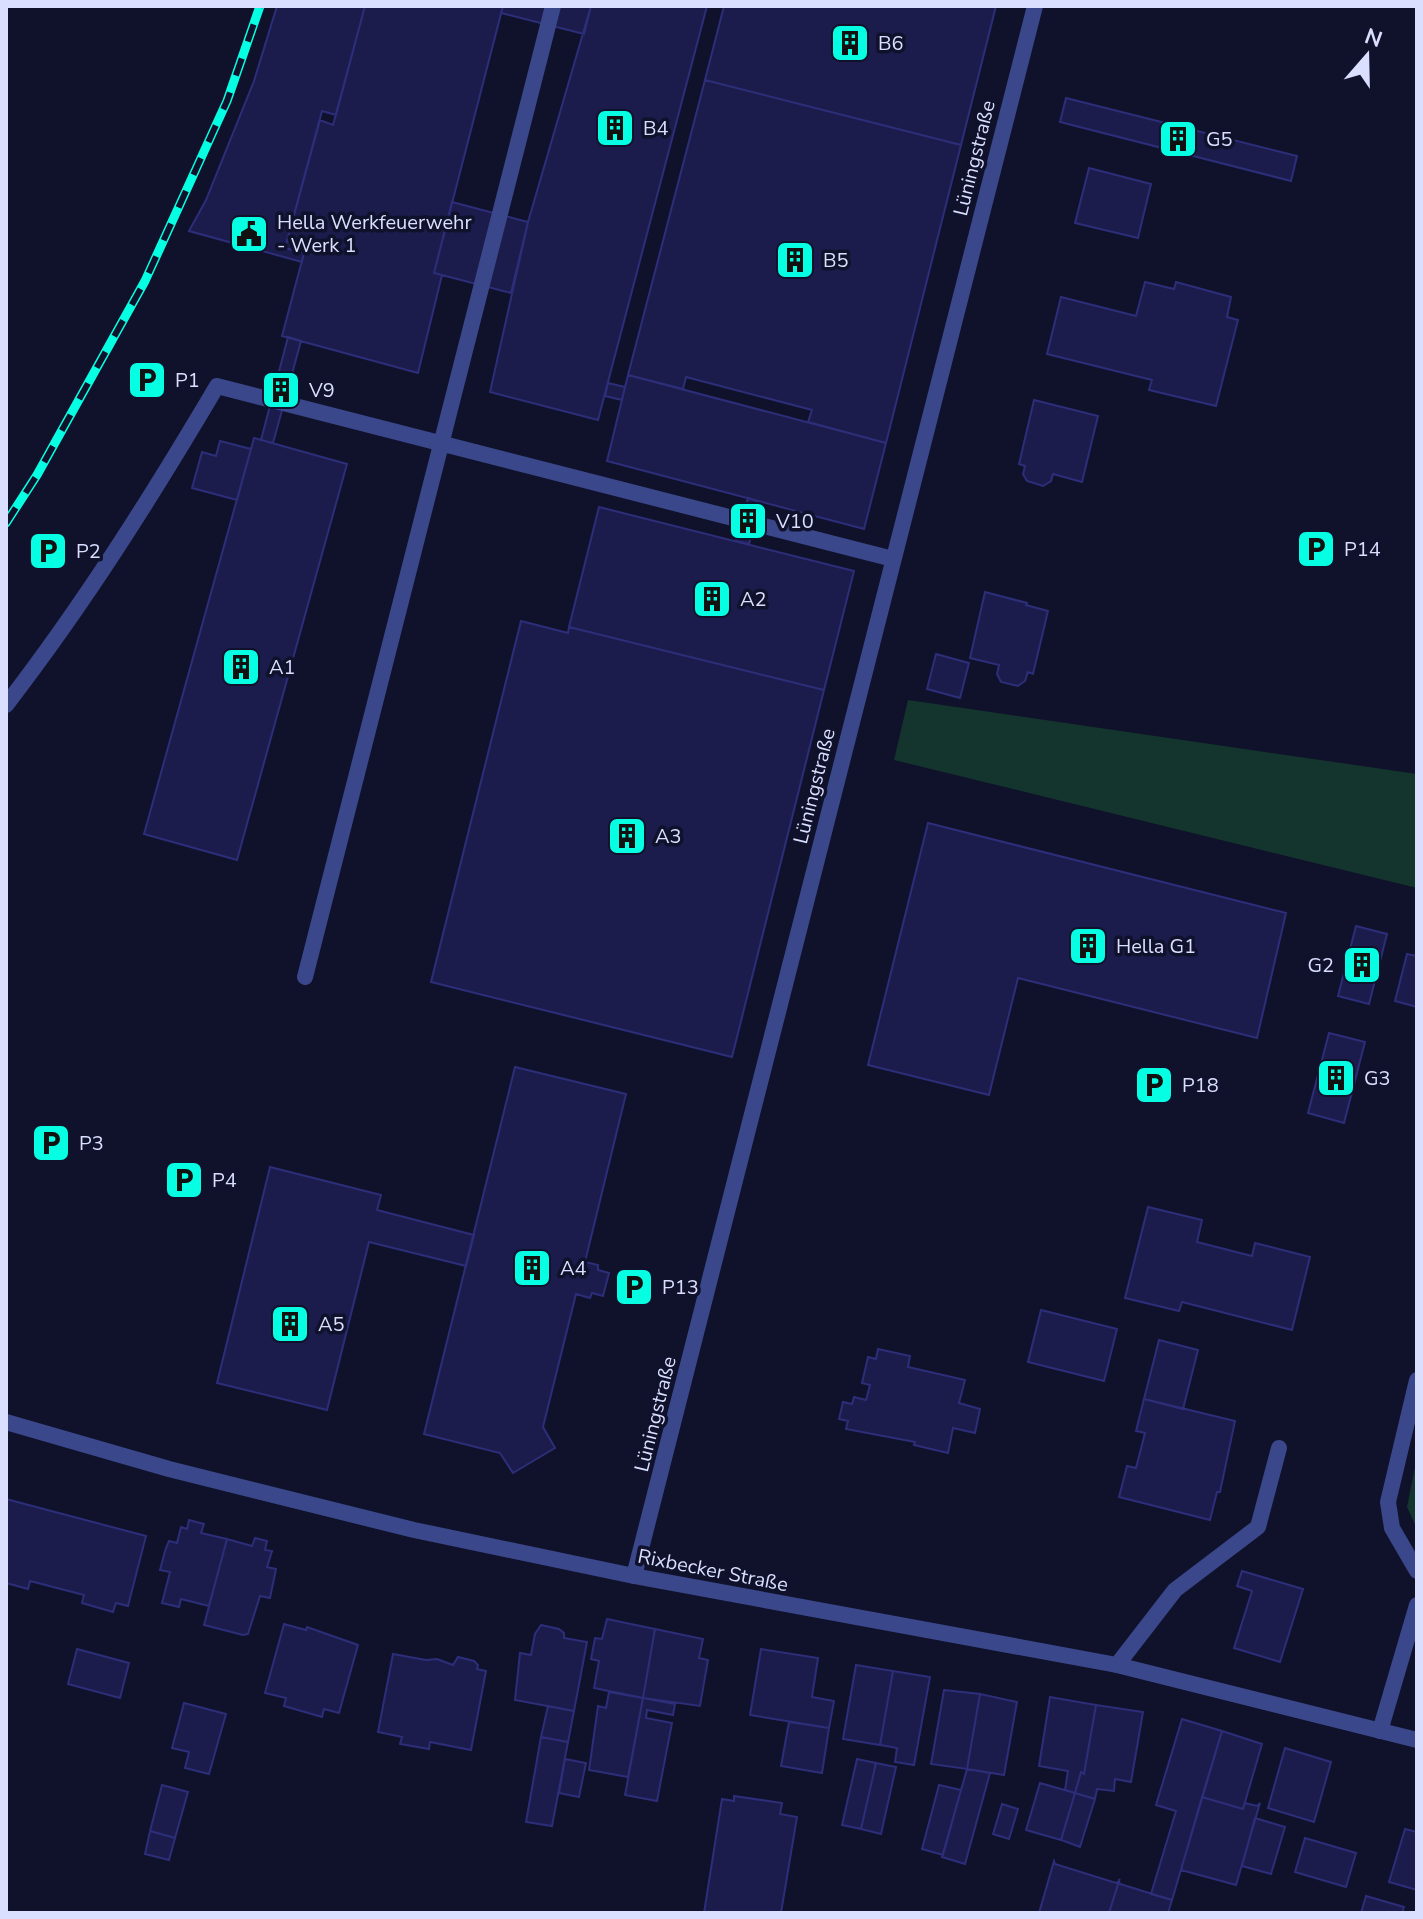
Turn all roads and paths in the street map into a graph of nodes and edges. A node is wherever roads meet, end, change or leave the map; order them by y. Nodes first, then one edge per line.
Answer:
1 (553, 6) edge
2 (1035, 6) edge
3 (440, 444) junction
4 (893, 559) junction
5 (6, 705) edge
6 (305, 977) dead end
7 (1417, 1380) edge
8 (6, 1422) edge
9 (1279, 1448) dead end
10 (1417, 1571) edge
11 (634, 1576) junction
12 (1417, 1605) edge
13 (1117, 1665) junction
14 (1380, 1731) junction
15 (1417, 1740) edge

1 - 3 street
2 - 4 street, Lüningstraße
3 - 4 street
3 - 5 street
3 - 6 street
4 - 11 street, Lüningstraße
7 - 10 street
8 - 11 street, Rixbecker Straße
9 - 13 street
11 - 13 street, Rixbecker Straße
12 - 14 street
13 - 14 street, Rixbecker Straße
14 - 15 street, Rixbecker Straße

